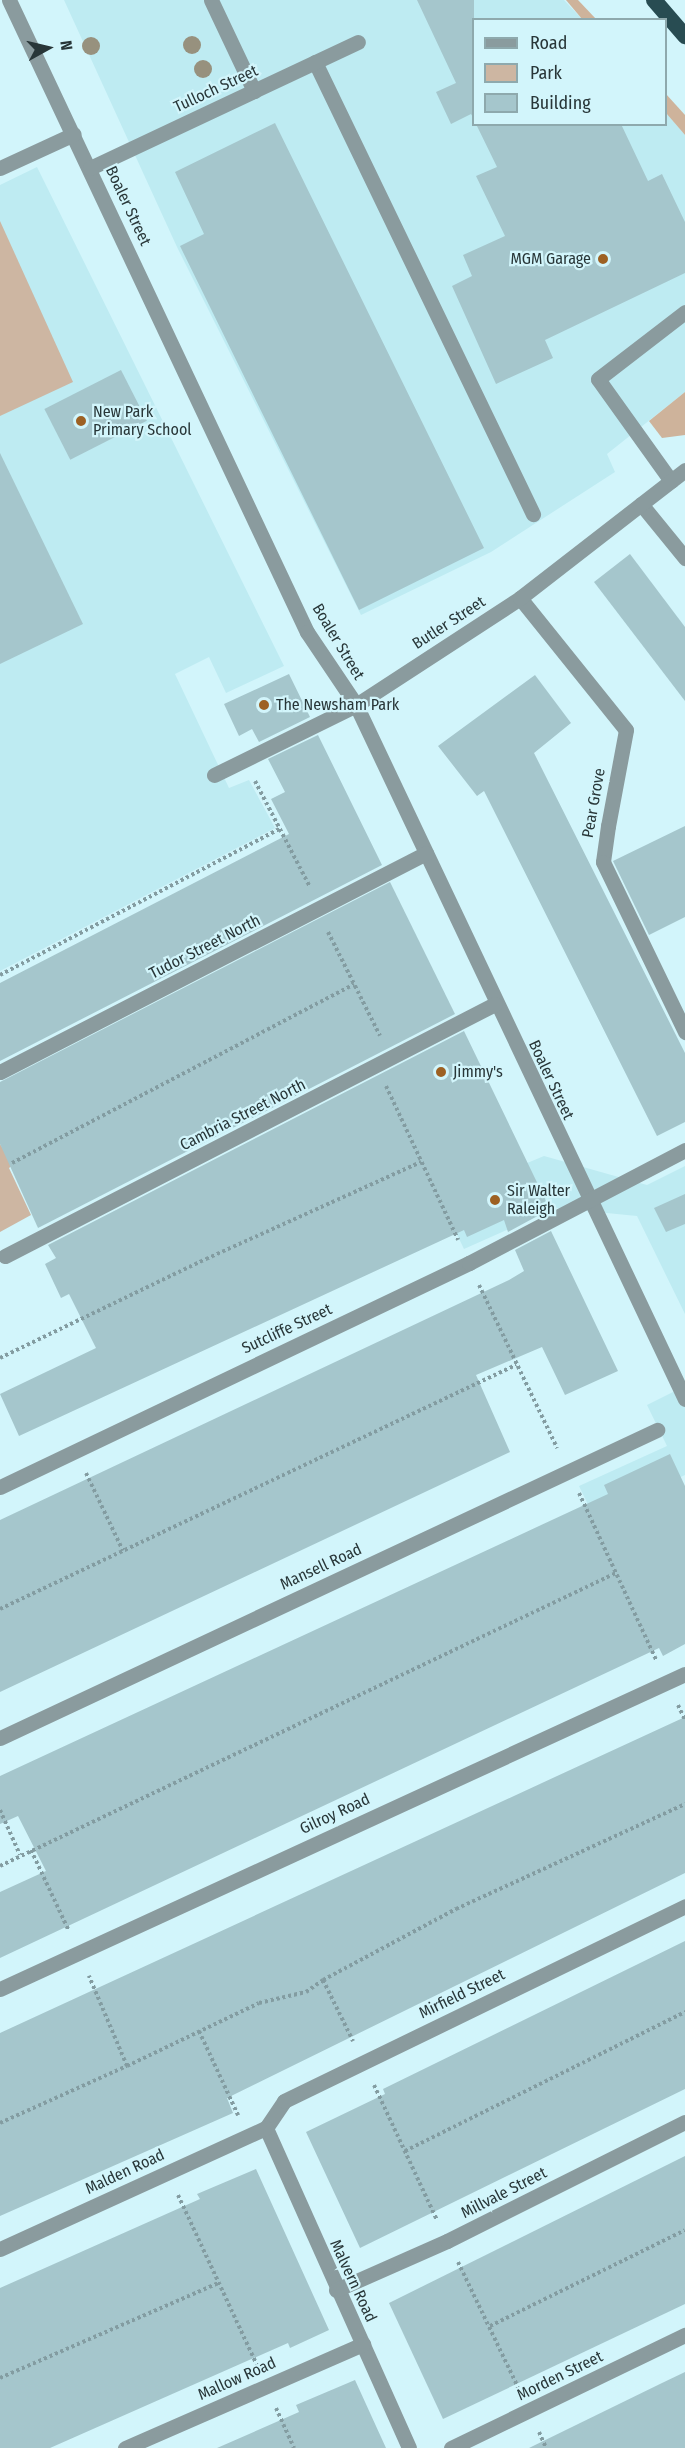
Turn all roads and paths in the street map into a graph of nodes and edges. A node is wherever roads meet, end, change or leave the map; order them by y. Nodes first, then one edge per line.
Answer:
1 (9, 0) edge
2 (211, 0) edge
3 (654, 0) edge
4 (685, 36) edge
5 (358, 42) dead end
6 (315, 62) junction
7 (254, 91) junction
8 (74, 134) junction
9 (0, 168) edge
10 (90, 168) junction
11 (685, 312) edge
12 (685, 470) edge
13 (671, 481) junction
14 (641, 504) junction
15 (533, 514) dead end
16 (685, 558) edge
17 (520, 598) junction
18 (356, 705) junction
19 (243, 760) junction
20 (214, 775) dead end
21 (281, 828) junction
22 (426, 853) junction
23 (319, 909) junction
24 (0, 975) edge
25 (354, 984) junction
26 (495, 1004) junction
27 (685, 1032) edge
28 (392, 1059) junction
29 (377, 1066) junction
30 (0, 1072) edge
31 (685, 1150) edge
32 (421, 1162) junction
33 (12, 1163) dead end
34 (588, 1200) junction
35 (5, 1256) dead end
36 (469, 1263) junction
37 (0, 1358) edge
38 (516, 1365) junction
39 (685, 1399) edge
40 (657, 1430) dead end
41 (75, 1450) junction
42 (569, 1471) junction
43 (0, 1487) edge
44 (123, 1551) junction
45 (616, 1573) junction
46 (0, 1609) edge
47 (685, 1674) edge
48 (667, 1682) junction
49 (0, 1738) edge
50 (685, 1804) edge
51 (0, 1810) edge
52 (31, 1850) junction
53 (20, 1856) junction
54 (0, 1866) edge
55 (685, 1906) edge
56 (79, 1951) junction
57 (323, 1980) junction
58 (0, 1989) edge
59 (685, 2012) edge
60 (199, 2031) junction
61 (363, 2062) junction
62 (127, 2066) junction
63 (685, 2122) edge
64 (0, 2123) edge
65 (266, 2128) junction
66 (248, 2136) junction
67 (405, 2151) dead end
68 (167, 2172) junction
69 (685, 2230) edge
70 (0, 2249) edge
71 (219, 2283) junction
72 (336, 2290) junction
73 (490, 2326) dead end
74 (685, 2335) edge
75 (363, 2344) junction
76 (0, 2379) edge
77 (266, 2386) junction
78 (125, 2448) edge
79 (294, 2448) edge
80 (409, 2448) edge
81 (451, 2448) edge

1 - 8 street, Boaler Street
2 - 7 street
3 - 4 highway
5 - 6 street, Tulloch Street
6 - 7 street, Tulloch Street
6 - 15 street
7 - 10 street, Tulloch Street
8 - 9 street
8 - 10 street, Boaler Street
10 - 18 street, Boaler Street
11 - 13 street
12 - 13 street, Butler Street
13 - 14 street, Butler Street
14 - 16 street
14 - 17 street, Butler Street
17 - 18 street, Butler Street
17 - 27 street, Pear Grove
18 - 19 street, Butler Street
18 - 22 street, Boaler Street
19 - 20 street, Butler Street
19 - 21 path
21 - 23 path
21 - 24 path
22 - 23 street, Tudor Street North
22 - 26 street, Boaler Street
23 - 25 path
23 - 30 street, Tudor Street North
25 - 28 path
25 - 33 path
26 - 28 street, Cambria Street North
26 - 34 street, Boaler Street
28 - 29 street, Cambria Street North
29 - 32 path
29 - 35 street, Cambria Street North
31 - 34 street, Sutcliffe Street
32 - 36 path
32 - 37 path
34 - 36 street, Sutcliffe Street
34 - 39 street, Boaler Street
36 - 38 path
36 - 41 street, Sutcliffe Street
38 - 42 path
38 - 44 path
40 - 42 street, Mansell Road
41 - 43 street, Sutcliffe Street
41 - 44 path
42 - 45 path
42 - 49 street, Mansell Road
44 - 46 path
45 - 48 path
45 - 52 path
47 - 48 street, Gilroy Road
48 - 56 street, Gilroy Road
50 - 57 path
51 - 53 path
52 - 53 path
52 - 56 path
53 - 54 path
55 - 61 street, Mirfield Street
56 - 58 street, Gilroy Road
56 - 62 path
57 - 60 path
57 - 61 path
59 - 67 path
60 - 62 path
60 - 66 path
61 - 65 street, Mirfield Street
62 - 64 path
63 - 72 street, Millvale Street
65 - 66 street, Malden Road
65 - 72 street, Malvern Road
66 - 68 street, Malden Road
68 - 70 street, Malden Road
68 - 71 path
69 - 73 path
71 - 76 path
71 - 77 path
72 - 75 street, Malvern Road
74 - 81 street, Morden Street
75 - 77 street, Mallow Road
75 - 80 street, Malvern Road
77 - 78 street, Mallow Road
77 - 79 path

